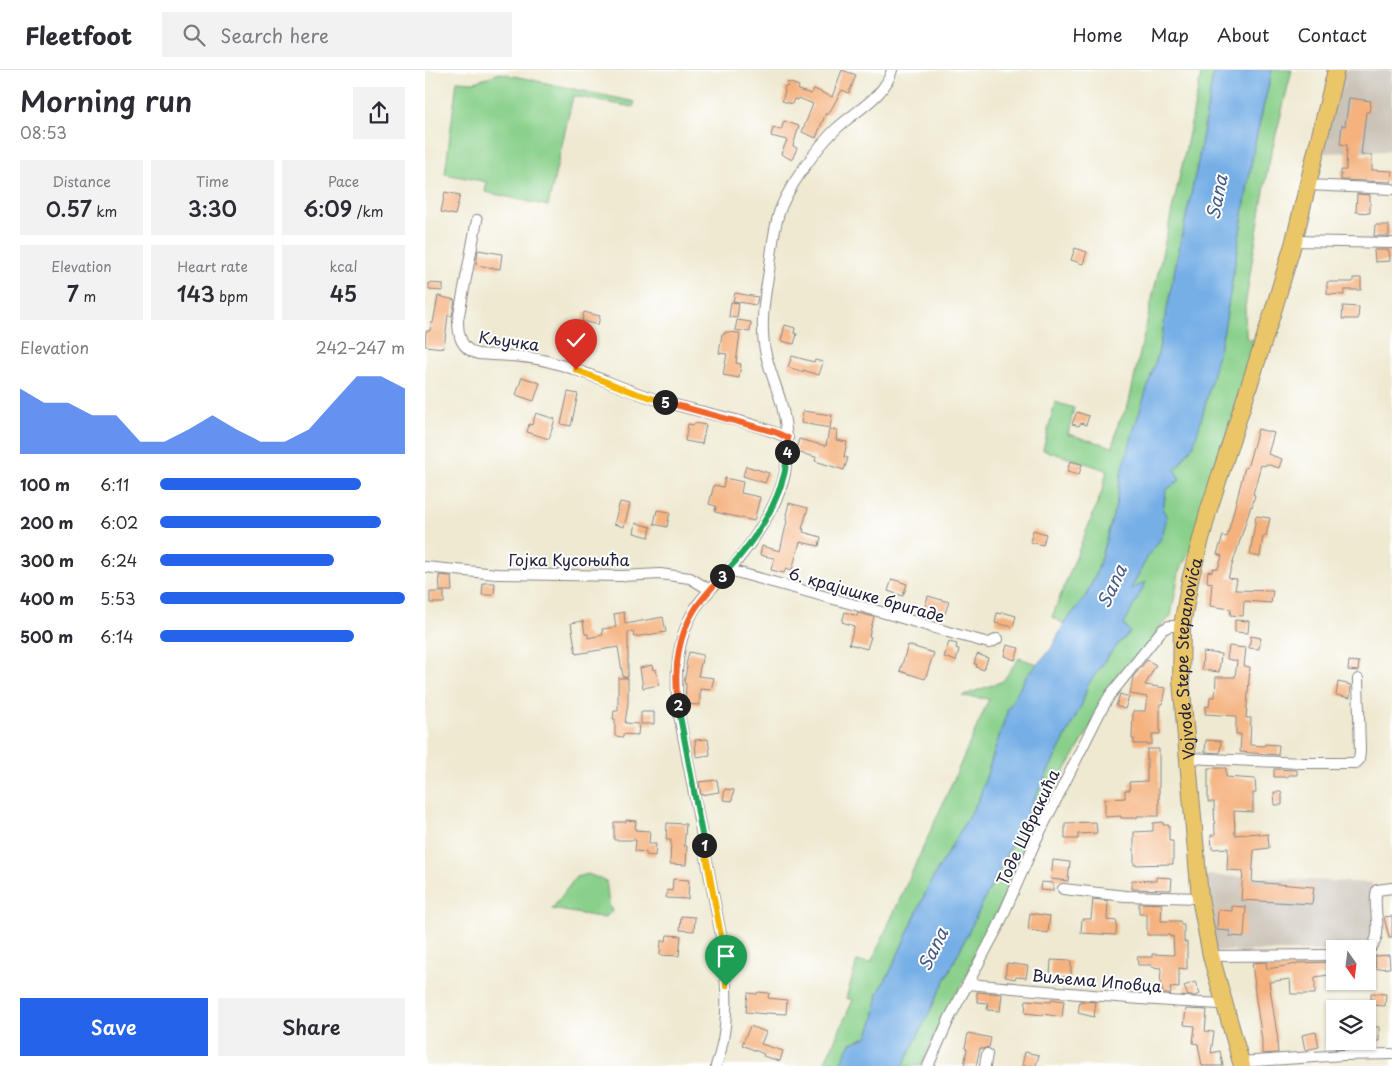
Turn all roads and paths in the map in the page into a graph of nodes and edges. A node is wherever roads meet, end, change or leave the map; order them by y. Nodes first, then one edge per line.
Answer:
1 (892, 70) edge
2 (1337, 70) edge
3 (1309, 185) junction
4 (1392, 189) edge
5 (477, 220) dead end
6 (1294, 240) junction
7 (1392, 243) edge
8 (788, 438) junction
9 (425, 567) edge
10 (729, 570) junction
11 (710, 590) junction
12 (1182, 626) junction
13 (997, 639) dead end
14 (1358, 680) dead end
15 (1187, 758) junction
16 (1392, 888) edge
17 (1063, 889) dead end
18 (1199, 898) junction
19 (1376, 940) edge
20 (1326, 955) edge
21 (1211, 956) junction
22 (968, 984) junction
23 (1223, 1004) junction
24 (987, 1054) dead end
25 (1392, 1054) edge
26 (1241, 1064) edge
27 (716, 1066) edge
28 (927, 1066) edge
29 (985, 1066) edge

1 - 8 street
2 - 3 main road, Vojvode Stepe Stepanovića
3 - 4 street
3 - 6 main road, Vojvode Stepe Stepanovića
5 - 8 street, Кључка
6 - 7 street
6 - 12 main road, Vojvode Stepe Stepanovića
8 - 10 street
9 - 11 street, Гојка Кусоњића
10 - 11 street
10 - 13 street, 6. крајишке бригаде
11 - 27 street
12 - 15 main road, Vojvode Stepe Stepanovića
12 - 22 street, Тоде Швракића
14 - 15 street
15 - 18 main road, Vojvode Stepe Stepanovića
16 - 19 street
17 - 18 street
18 - 21 main road, Vojvode Stepe Stepanovića
20 - 21 street
21 - 23 main road, Vojvode Stepe Stepanovića
22 - 23 street, Виљема Иповца
22 - 28 street, Тоде Швракића
23 - 26 main road, Vojvode Stepe Stepanovića
24 - 29 street
25 - 26 street

